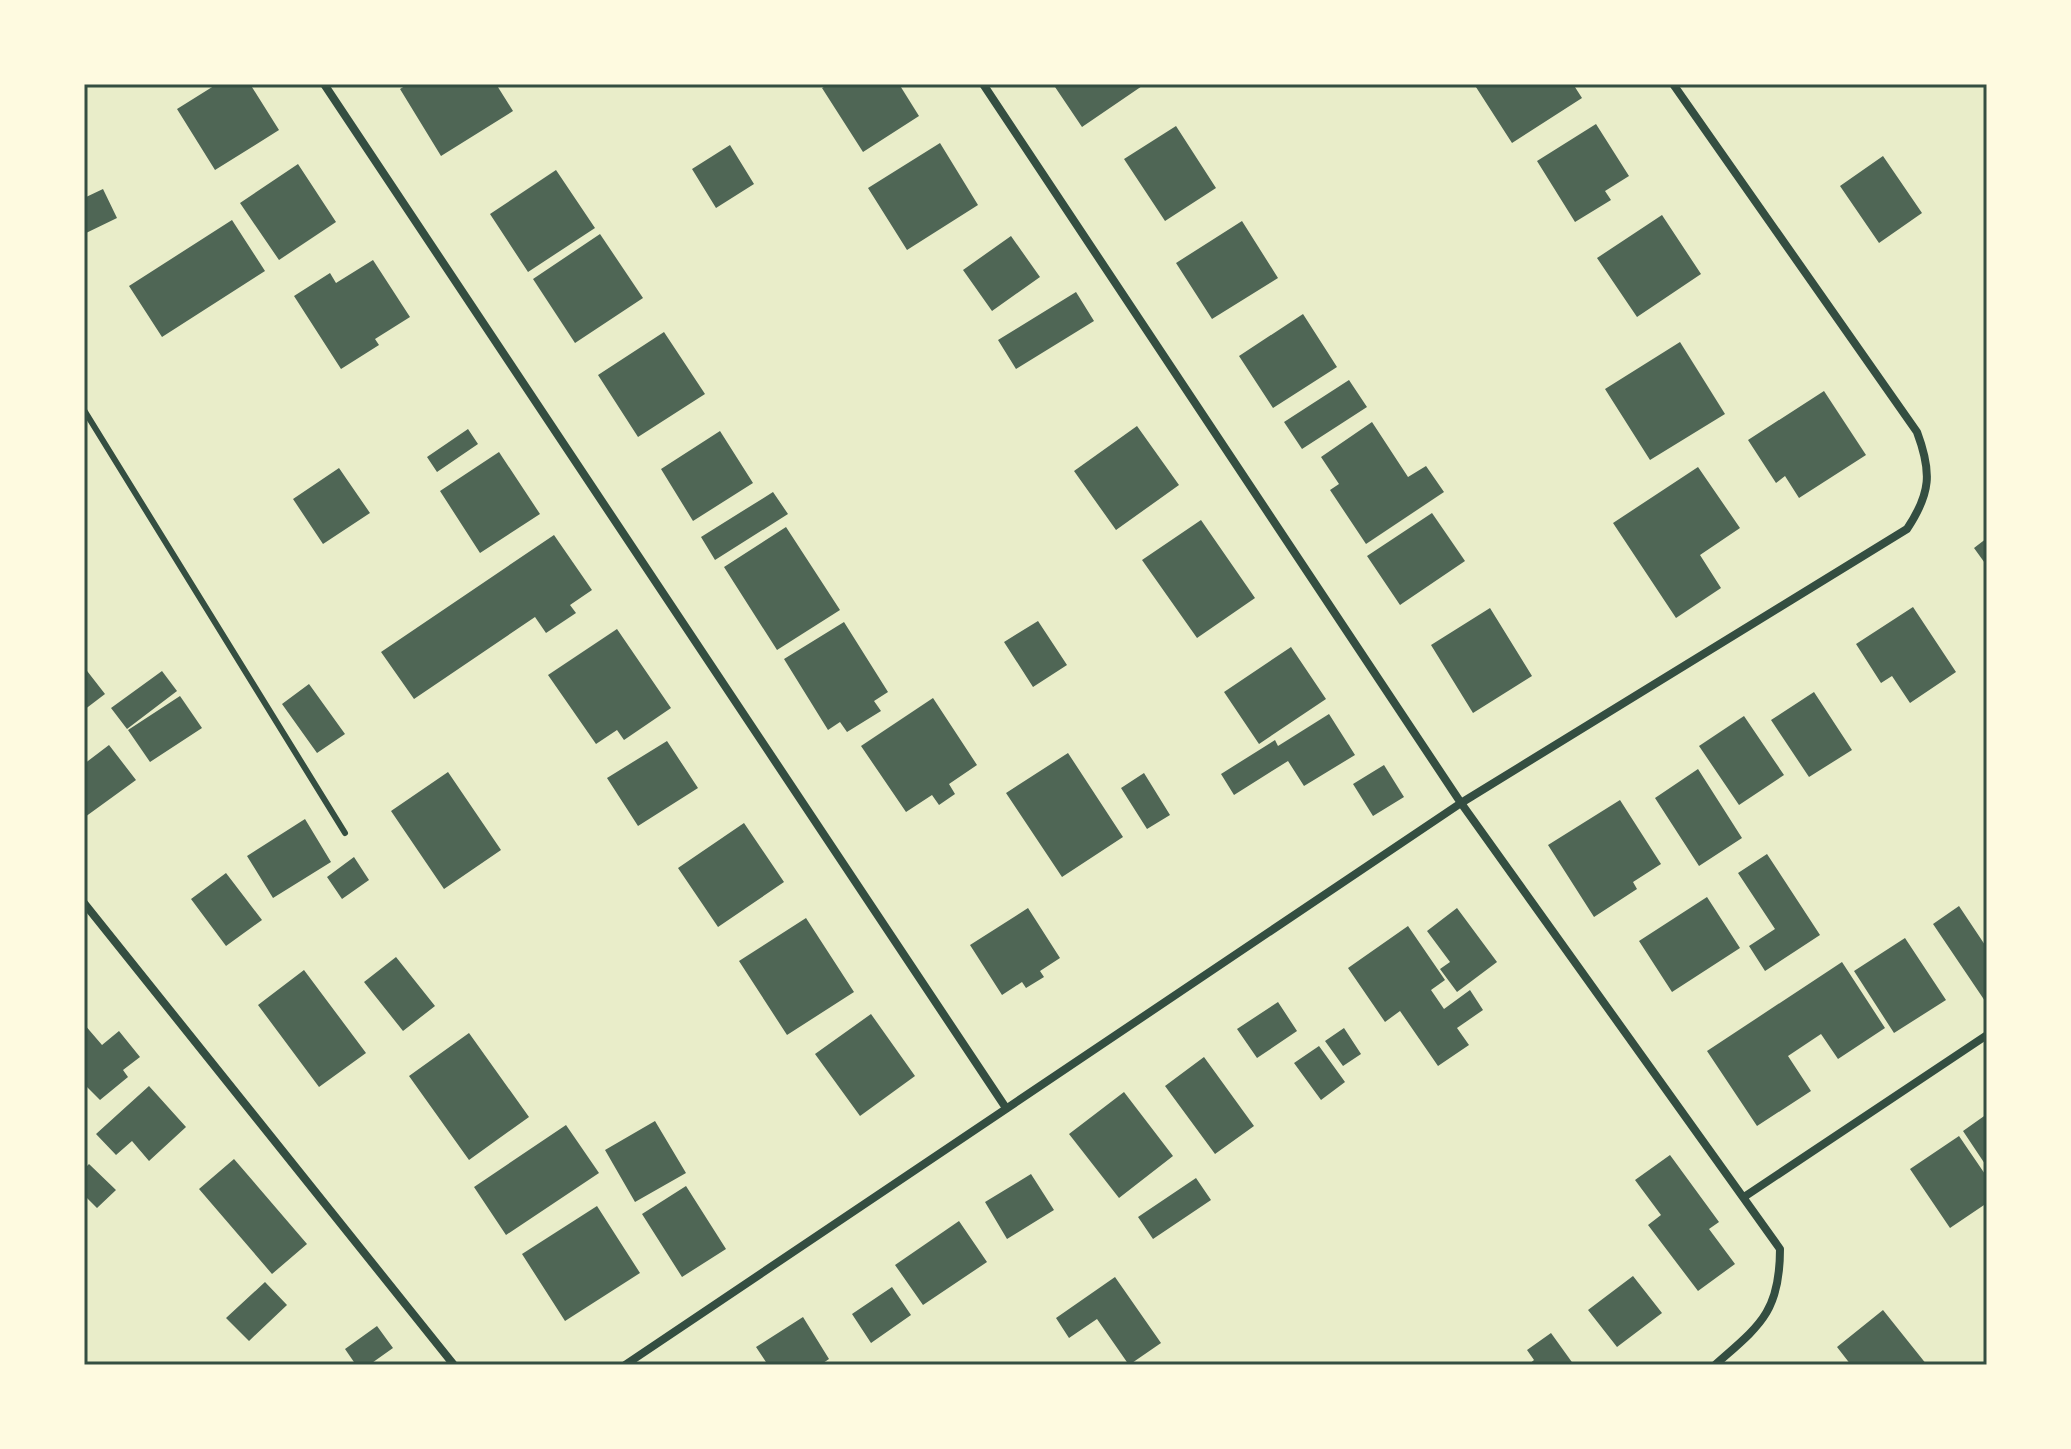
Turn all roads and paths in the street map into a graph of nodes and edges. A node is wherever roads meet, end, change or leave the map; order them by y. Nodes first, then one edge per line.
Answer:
1 (324, 84) edge
2 (983, 84) edge
3 (1673, 84) edge
4 (84, 410) edge
5 (1461, 803) junction
6 (345, 833) dead end
7 (84, 903) edge
8 (1987, 1035) edge
9 (1006, 1108) junction
10 (1744, 1197) junction
11 (454, 1365) edge
12 (625, 1365) edge
13 (1715, 1365) edge

1 - 9 street
2 - 5 street
3 - 5 street
4 - 6 lane
5 - 9 street
5 - 10 street
7 - 11 street
8 - 10 street
9 - 12 street
10 - 13 street

